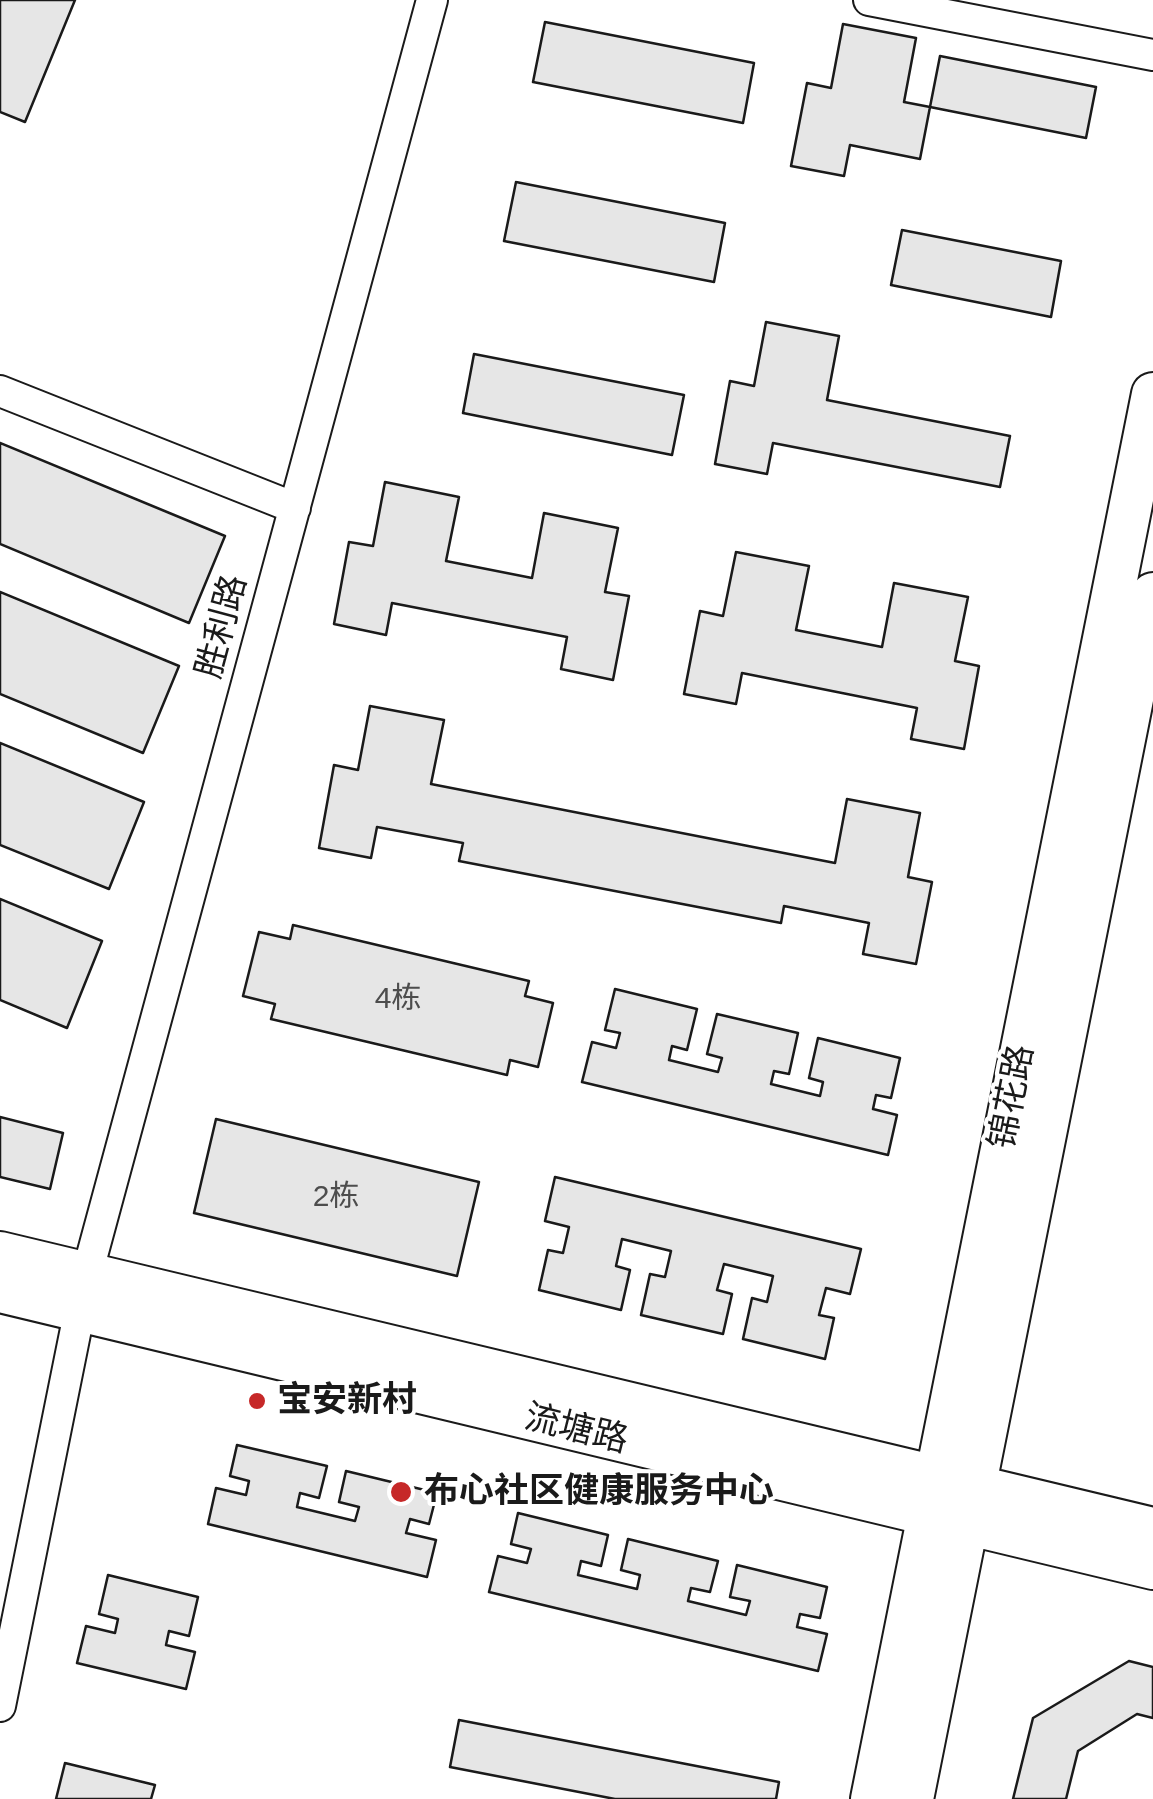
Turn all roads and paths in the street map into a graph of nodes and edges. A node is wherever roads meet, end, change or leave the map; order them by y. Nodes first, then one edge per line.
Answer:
1 (432, 0) edge
2 (869, 0) edge
3 (1153, 55) edge
4 (0, 391) edge
5 (1153, 394) edge
6 (294, 508) junction
7 (1153, 594) edge
8 (0, 1253) edge
9 (0, 1291) edge
10 (83, 1292) junction
11 (952, 1500) junction
12 (1153, 1529) edge
13 (1153, 1568) edge
14 (0, 1706) edge
15 (872, 1799) edge
16 (912, 1799) edge

1 - 6 street, 胜利路
2 - 3 street
4 - 6 street
5 - 11 street, 锦花路
6 - 10 street, 胜利路
7 - 11 street, 锦花路
8 - 10 street, 流塘路
9 - 10 street, 流塘路
10 - 11 street, 流塘路
10 - 14 street, 胜利路
11 - 12 street, 流塘路
11 - 13 street, 流塘路
11 - 15 street, 锦花路
11 - 16 street, 锦花路

